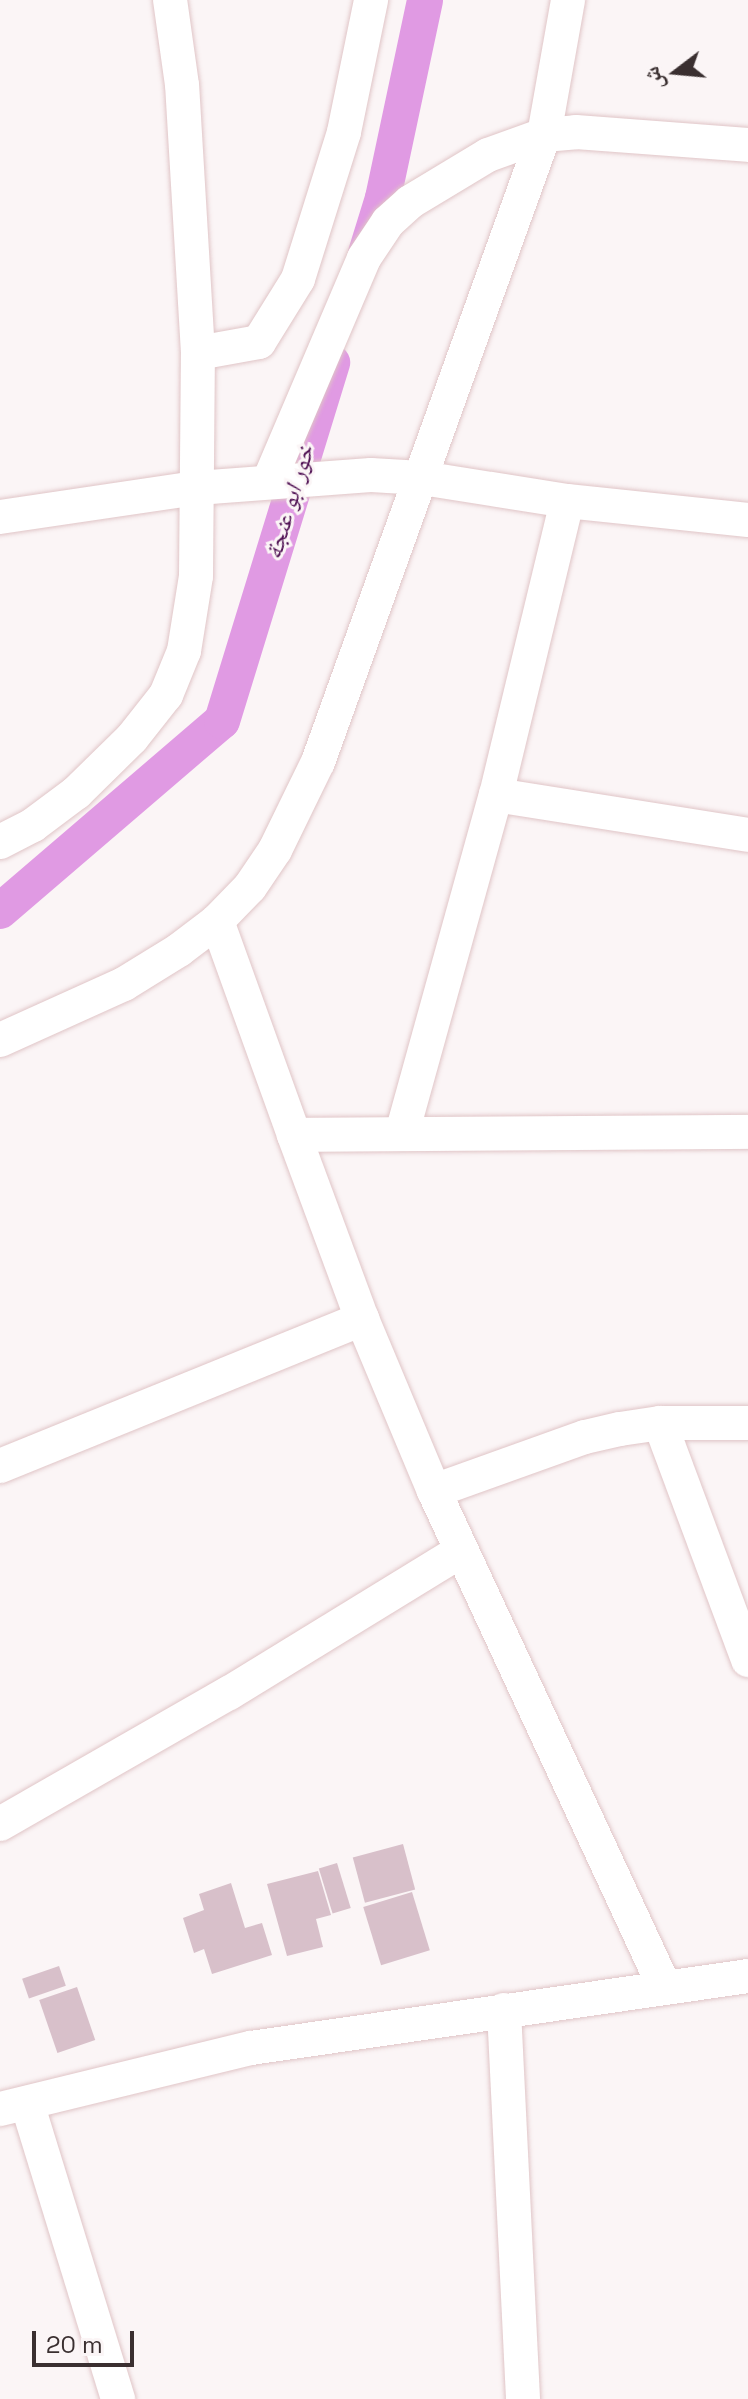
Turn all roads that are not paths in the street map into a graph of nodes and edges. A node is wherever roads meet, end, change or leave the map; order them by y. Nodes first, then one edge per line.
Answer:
1 (170, 0) edge
2 (371, 0) edge
3 (568, 0) edge
4 (544, 135) junction
5 (748, 145) edge
6 (198, 353) junction
7 (422, 478) junction
8 (269, 481) junction
9 (197, 488) junction
10 (567, 501) junction
11 (0, 517) edge
12 (748, 520) edge
13 (496, 795) junction
14 (748, 835) edge
15 (0, 842) edge
16 (217, 921) junction
17 (0, 1040) edge
18 (748, 1132) edge
19 (402, 1133) junction
20 (294, 1135) junction
21 (362, 1319) junction
22 (660, 1423) junction
23 (748, 1423) edge
24 (0, 1466) edge
25 (434, 1491) junction
26 (461, 1551) junction
27 (748, 1660) edge
28 (0, 1824) edge
29 (748, 1976) edge
30 (664, 1986) junction
31 (504, 2010) junction
32 (13, 2106) edge
33 (118, 2399) edge
34 (523, 2399) edge

1 - 6 street
2 - 6 street
3 - 4 street
4 - 5 street
4 - 7 street
4 - 8 street
6 - 9 street
7 - 8 street
7 - 10 street
7 - 16 street
8 - 9 street
9 - 11 street
9 - 15 street
10 - 12 street
10 - 13 street
13 - 14 street
13 - 19 street
16 - 17 street
16 - 20 street
18 - 19 street
19 - 20 street
20 - 21 street
21 - 24 street
21 - 25 street
22 - 23 street
22 - 25 street
22 - 27 street
25 - 26 street
26 - 28 street
26 - 30 street
29 - 30 street
30 - 31 street
31 - 32 street
31 - 34 street
32 - 33 street

